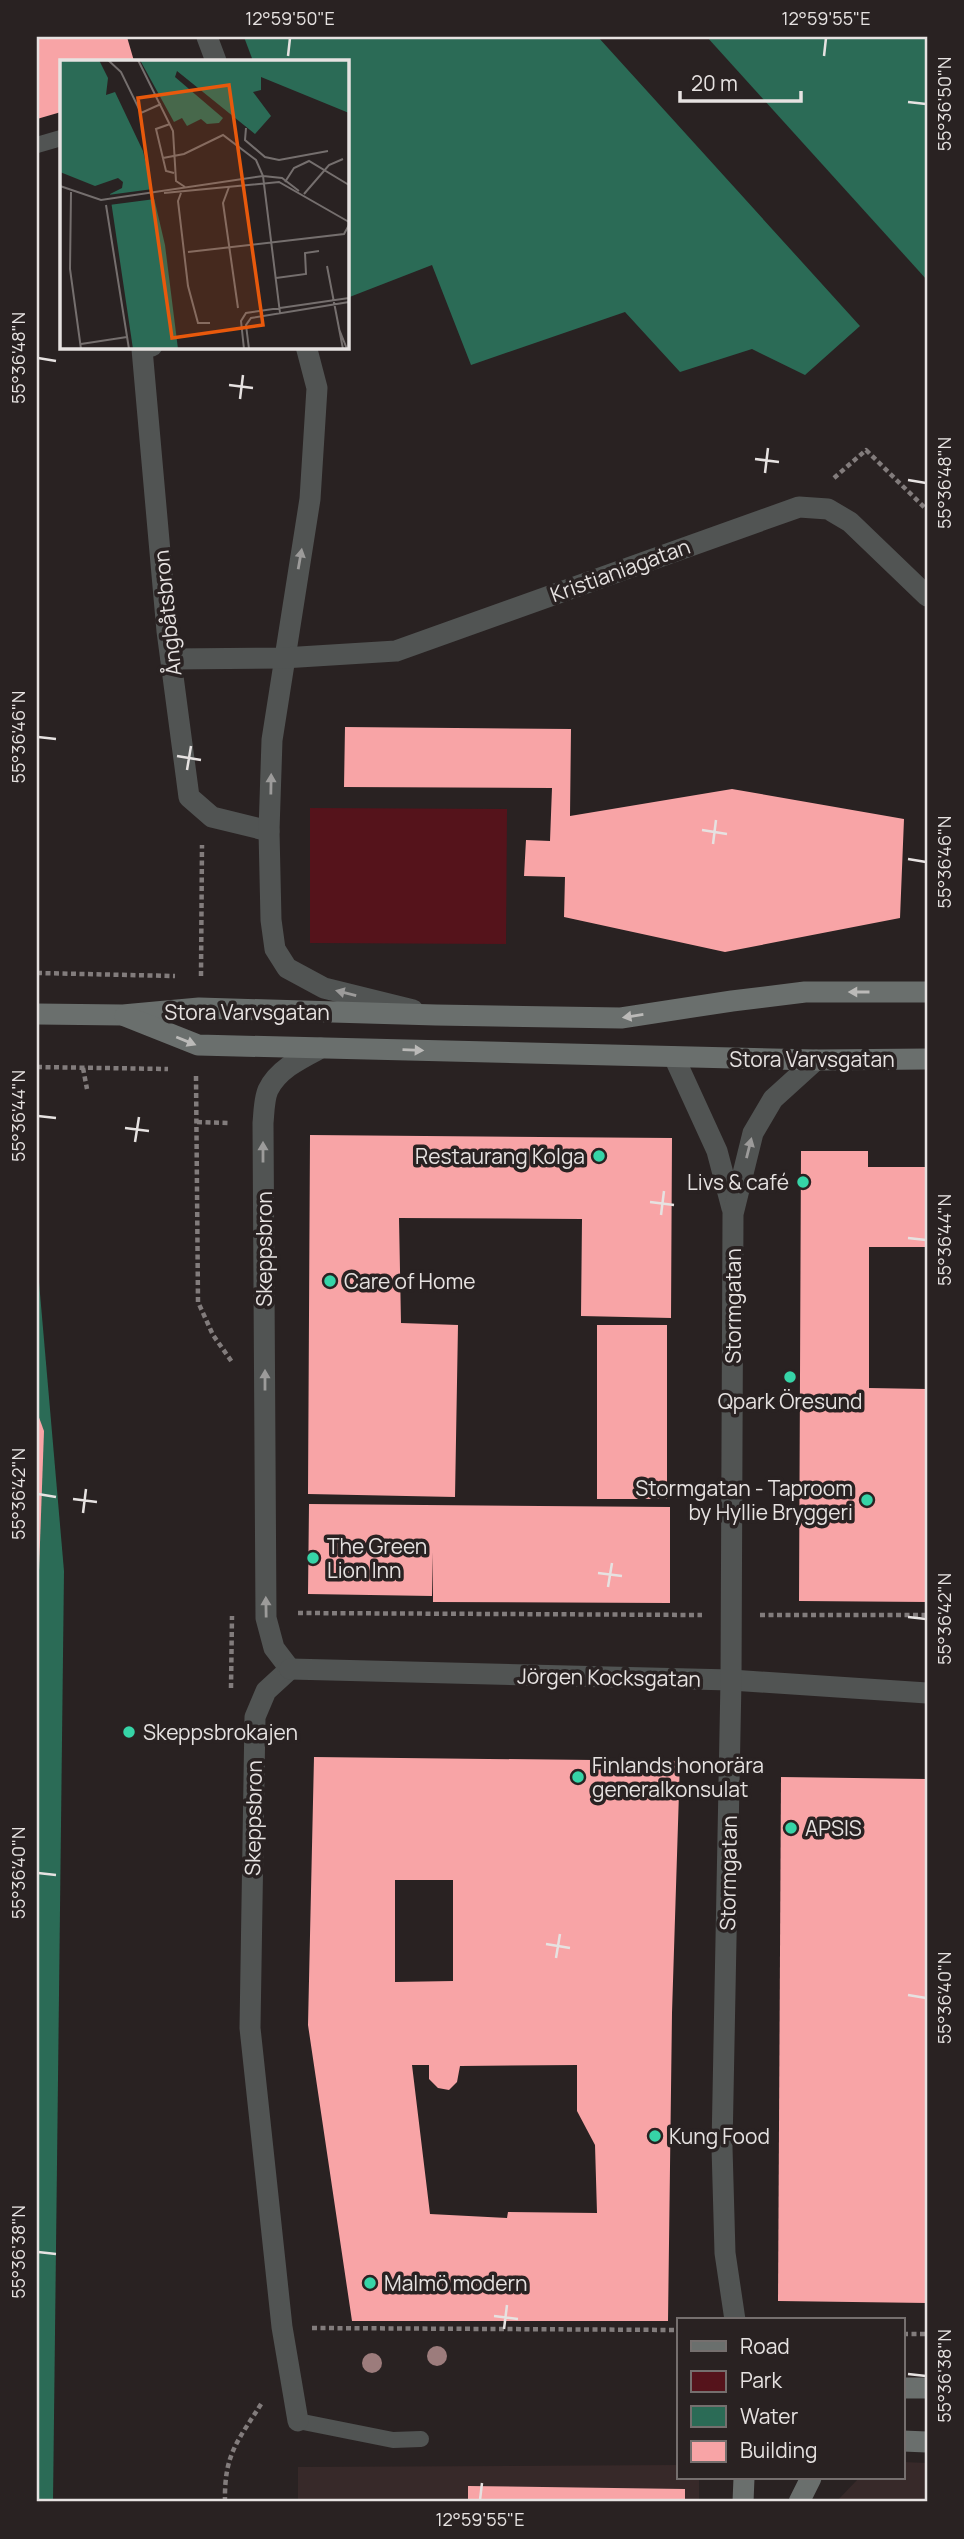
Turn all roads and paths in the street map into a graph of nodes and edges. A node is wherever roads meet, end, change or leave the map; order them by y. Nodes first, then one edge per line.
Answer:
1 (207, 37) edge
2 (216, 60) edge
3 (60, 138) edge
4 (37, 145) edge
5 (145, 348) edge
6 (307, 348) edge
7 (799, 507) junction
8 (927, 510) edge
9 (927, 596) edge
10 (283, 658) junction
11 (171, 659) junction
12 (212, 817) junction
13 (270, 831) junction
14 (37, 973) edge
15 (181, 976) dead end
16 (191, 976) dead end
17 (201, 976) junction
18 (927, 992) edge
19 (200, 1007) junction
20 (37, 1014) edge
21 (123, 1015) junction
22 (436, 1016) junction
23 (198, 1045) junction
24 (321, 1048) junction
25 (674, 1057) junction
26 (927, 1059) edge
27 (816, 1060) junction
28 (37, 1067) edge
29 (83, 1068) junction
30 (197, 1070) junction
31 (87, 1089) dead end
32 (197, 1122) junction
33 (263, 1123) junction
34 (733, 1214) junction
35 (232, 1376) dead end
36 (296, 1600) dead end
37 (232, 1611) dead end
38 (732, 1615) junction
39 (927, 1615) edge
40 (231, 1668) dead end
41 (290, 1669) junction
42 (732, 1680) junction
43 (927, 1693) edge
44 (735, 2318) edge
45 (282, 2327) junction
46 (677, 2330) edge
47 (904, 2334) edge
48 (927, 2334) edge
49 (904, 2388) edge
50 (927, 2388) edge
51 (270, 2390) dead end
52 (298, 2421) joint
53 (421, 2439) dead end
54 (904, 2441) edge
55 (927, 2442) edge
56 (744, 2480) edge
57 (809, 2480) edge
58 (225, 2502) edge
59 (743, 2502) edge
60 (799, 2502) edge

1 - 2 street
3 - 4 lane
5 - 11 street, Ångbåtsbron
10 -> 6 street
7 - 8 path
7 - 9 street, Kristianiagatan
7 - 10 street, Kristianiagatan
10 - 11 street, Kristianiagatan
13 -> 10 street
11 - 12 street, Ångbåtsbron
12 - 13 street
12 - 17 path
22 -> 13 street
14 - 15 path
16 - 17 path
17 - 19 path
18 -> 22 street, Stora Varvsgatan
19 - 21 street, Stora Varvsgatan
19 - 22 street, Stora Varvsgatan
20 - 21 street
21 -> 23 street, Stora Varvsgatan
23 - 24 street, Stora Varvsgatan
23 - 30 path
24 -> 25 street, Stora Varvsgatan
24 - 33 street, Skeppsbron
25 - 27 street, Stora Varvsgatan
25 - 34 street, Stormgatan
26 - 27 street, Stora Varvsgatan
34 -> 27 street, Stormgatan
28 - 29 path
29 - 30 path
29 - 31 path
30 - 32 path
32 - 33 path
32 - 35 path
41 -> 33 street, Skeppsbron
34 - 38 street, Stormgatan
36 - 38 path
37 - 40 path
38 - 39 path
38 - 42 street, Stormgatan
41 - 42 street, Jörgen Kocksgatan
41 - 45 street, Skeppsbron
42 - 43 street, Jörgen Kocksgatan
42 - 44 street, Stormgatan
45 - 46 path
45 - 52 street, Skeppsbron
47 - 48 path
49 - 50 street
51 - 58 path
52 - 53 lane
54 - 55 street
56 - 59 street
57 - 60 street

